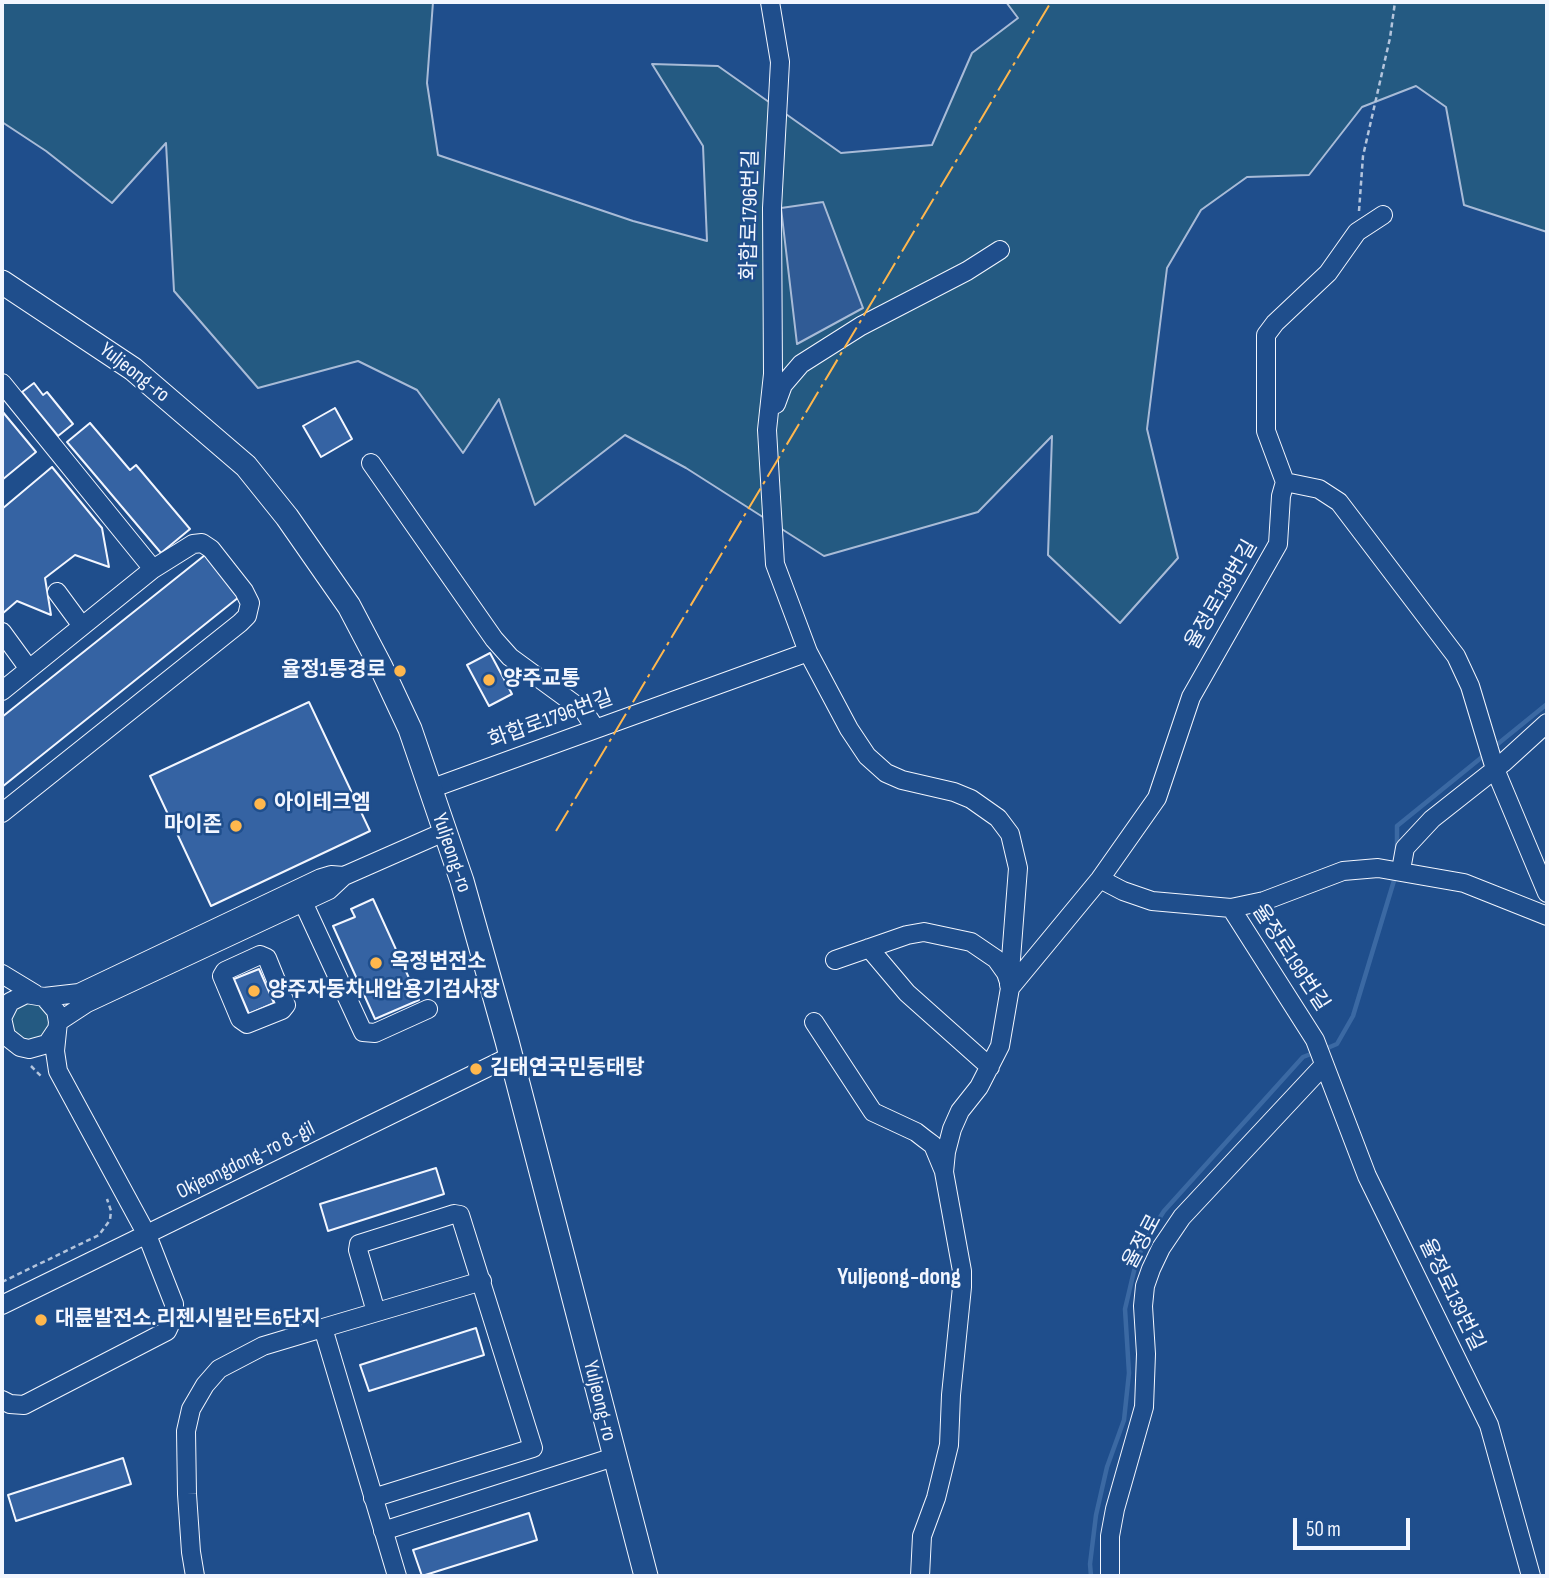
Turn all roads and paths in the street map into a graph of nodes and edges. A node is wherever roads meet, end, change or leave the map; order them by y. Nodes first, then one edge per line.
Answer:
1 (770, 2) edge
2 (1395, 2) edge
3 (1383, 215) dead end
4 (1357, 232) junction
5 (1000, 250) dead end
6 (2, 282) edge
7 (2, 383) edge
8 (767, 430) junction
9 (371, 463) dead end
10 (1284, 482) junction
11 (153, 569) junction
12 (57, 592) dead end
13 (82, 626) junction
14 (2, 632) edge
15 (808, 652) junction
16 (29, 668) junction
17 (2, 691) edge
18 (1547, 723) edge
19 (595, 728) junction
20 (1494, 767) junction
21 (430, 789) junction
22 (2, 813) edge
23 (444, 832) junction
24 (1401, 870) junction
25 (344, 876) junction
26 (1100, 879) junction
27 (1547, 893) edge
28 (303, 902) junction
29 (1231, 908) junction
30 (1547, 916) edge
31 (242, 930) junction
32 (869, 948) junction
33 (254, 957) dead end
34 (835, 960) dead end
35 (2, 974) edge
36 (2, 984) edge
37 (1010, 987) junction
38 (40, 996) junction
39 (5, 1009) junction
40 (428, 1009) dead end
41 (814, 1022) dead end
42 (57, 1025) junction
43 (1315, 1040) joint
44 (510, 1056) junction
45 (29, 1057) junction
46 (1324, 1063) junction
47 (990, 1067) junction
48 (52, 1075) junction
49 (944, 1172) junction
50 (106, 1195) dead end
51 (147, 1235) junction
52 (482, 1281) junction
53 (2, 1282) edge
54 (2, 1305) edge
55 (376, 1312) junction
56 (323, 1328) junction
57 (2, 1400) edge
58 (614, 1457) junction
59 (373, 1498) junction
60 (383, 1531) junction
61 (195, 1576) edge
62 (397, 1576) edge
63 (646, 1576) edge
64 (920, 1576) edge
65 (1110, 1576) edge
66 (1531, 1576) edge

1 - 8 street, 화합로1796번길
2 - 4 path
3 - 4 street, 율정로139번길
4 - 10 street, 율정로139번길
5 - 8 street, 화합로1796번길
6 - 21 main road, Yuljeong-ro
7 - 11 street
8 - 15 street, 화합로1796번길
9 - 19 street
10 - 20 street
10 - 26 street, 율정로139번길
11 - 13 street
11 - 22 street
12 - 13 street
13 - 16 street
14 - 16 street
15 - 19 street, 화합로1796번길
15 - 37 street, 화합로1796번길
16 - 17 street
18 - 20 street
19 - 21 street, 화합로1796번길
20 - 24 street
20 - 27 street
21 - 23 main road, Yuljeong-ro
23 - 25 street
23 - 44 main road, Yuljeong-ro
24 - 29 street
24 - 30 street
25 - 28 street
25 - 38 street
26 - 29 street, 율정로199번길
26 - 37 street, 율정로139번길
28 - 31 street
28 - 40 street
29 - 43 street, 율정로199번길
31 - 33 street
31 - 42 street
32 - 34 street
32 - 37 street
32 - 47 street
35 - 38 street
36 - 39 street
37 - 47 street, 율정로139번길
38 - 39 street
38 - 42 street
39 - 45 street
41 - 49 street, 율정로139번길
42 - 45 street
42 - 48 street
43 - 46 street, 율정로139번길
44 - 51 street, Okjeongdong-ro 8-gil
44 - 58 main road, Yuljeong-ro
45 - 48 street
45 - 48 path
46 - 65 street, 율정로
46 - 66 street, 율정로139번길
47 - 49 street, 율정로139번길
48 - 51 street
49 - 64 street, 율정로139번길
50 - 53 path
51 - 54 street, Okjeongdong-ro 8-gil
51 - 57 street
52 - 55 street
52 - 55 street
52 - 59 street
55 - 56 street
56 - 59 street
56 - 61 street
58 - 60 street
58 - 63 main road, Yuljeong-ro
59 - 60 street
60 - 62 street

